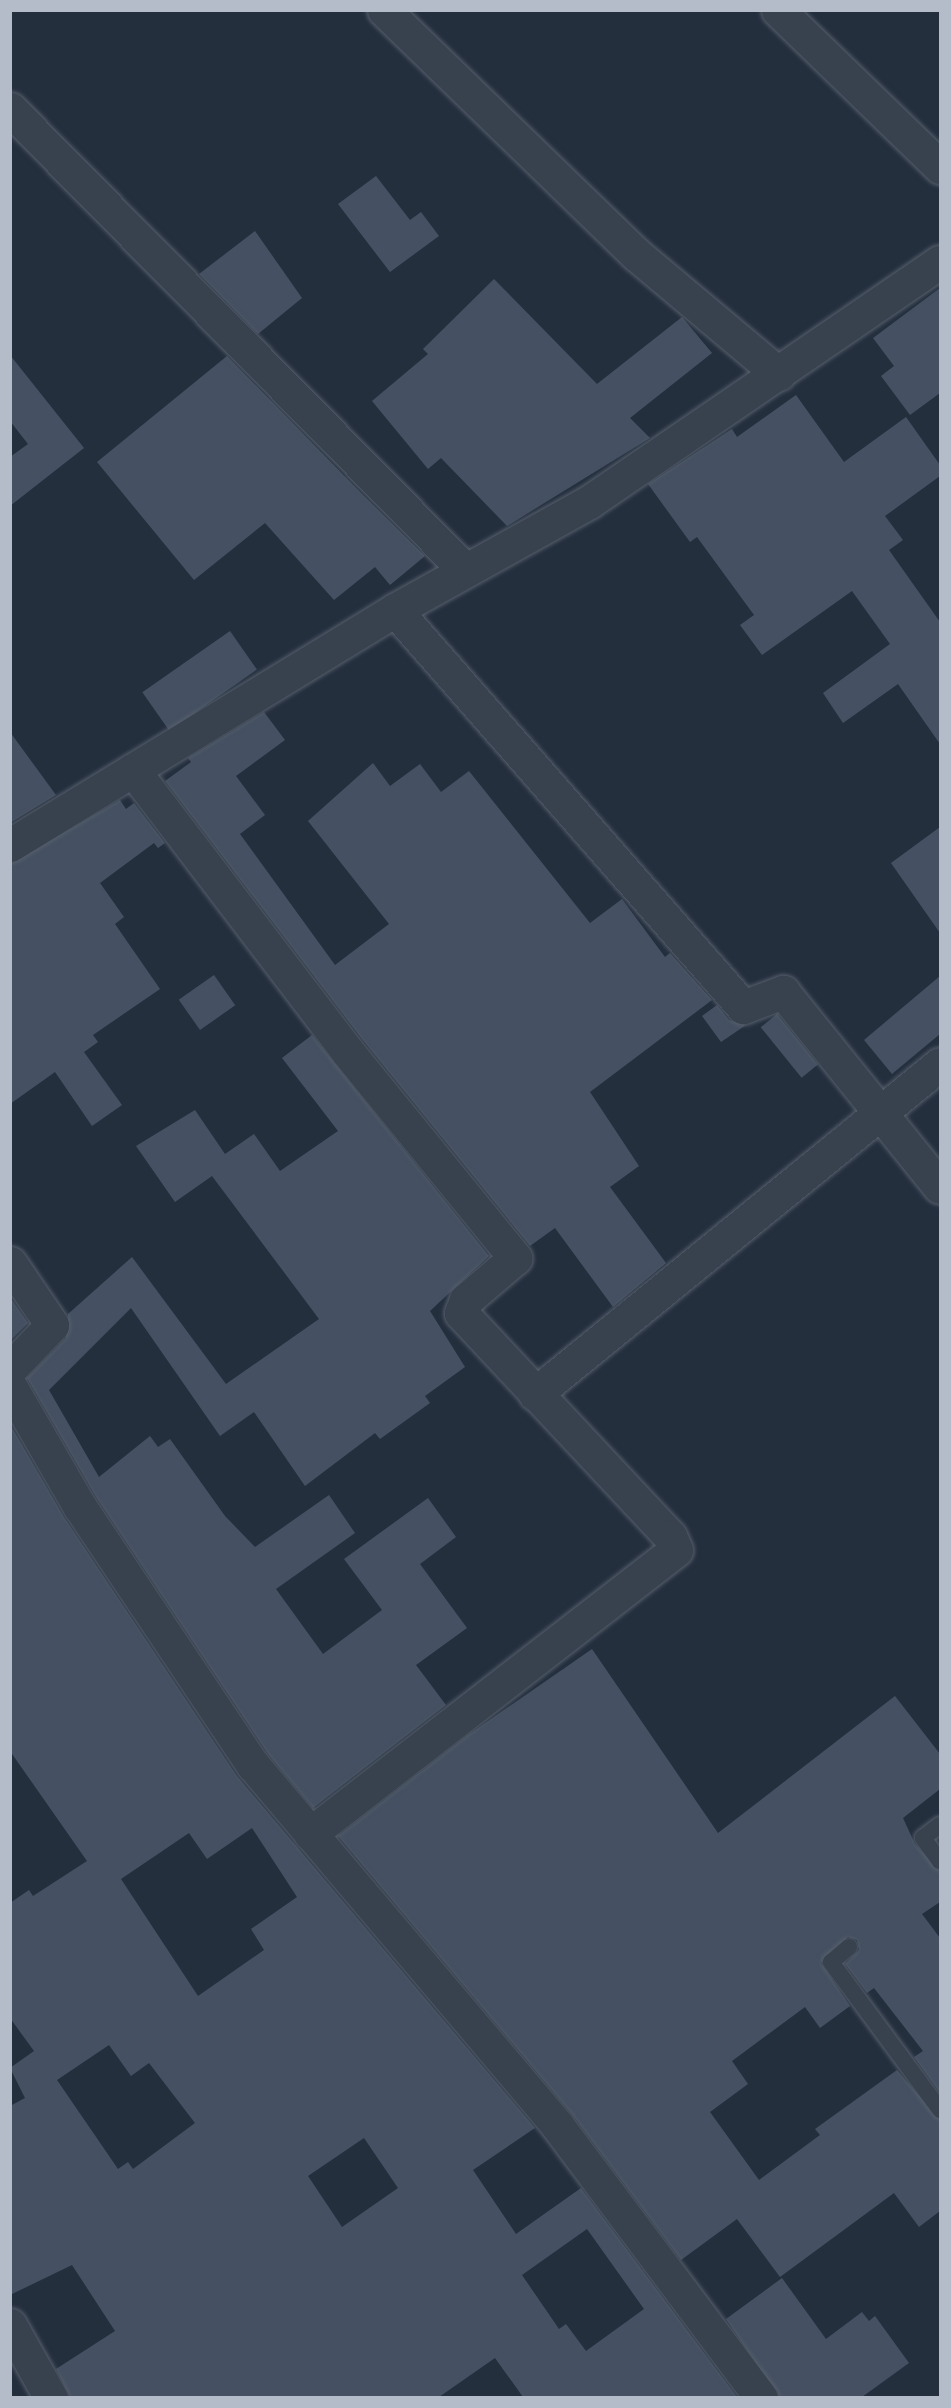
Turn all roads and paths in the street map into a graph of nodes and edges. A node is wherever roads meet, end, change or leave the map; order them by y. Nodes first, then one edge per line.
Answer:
1 (384, 10) edge
2 (778, 10) edge
3 (17, 127) edge
4 (940, 167) edge
5 (940, 262) edge
6 (779, 374) junction
7 (465, 570) junction
8 (395, 610) junction
9 (133, 770) junction
10 (10, 845) edge
11 (940, 1064) edge
12 (882, 1114) junction
13 (940, 1187) edge
14 (10, 1263) edge
15 (10, 1370) edge
16 (10, 1386) edge
17 (535, 1394) junction
18 (940, 1825) edge
19 (310, 1834) junction
20 (940, 1861) edge
21 (849, 1947) dead end
22 (940, 2110) edge
23 (10, 2325) edge
24 (51, 2397) edge
25 (761, 2397) edge

1 - 6 street
2 - 4 street
3 - 7 street
5 - 6 street
6 - 7 street
7 - 8 street
8 - 9 street
8 - 12 street
9 - 10 street
9 - 17 street
11 - 12 street
12 - 13 street
12 - 17 street
14 - 15 street
16 - 19 street
17 - 19 street
18 - 20 lane
19 - 25 street
21 - 22 lane
23 - 24 street

